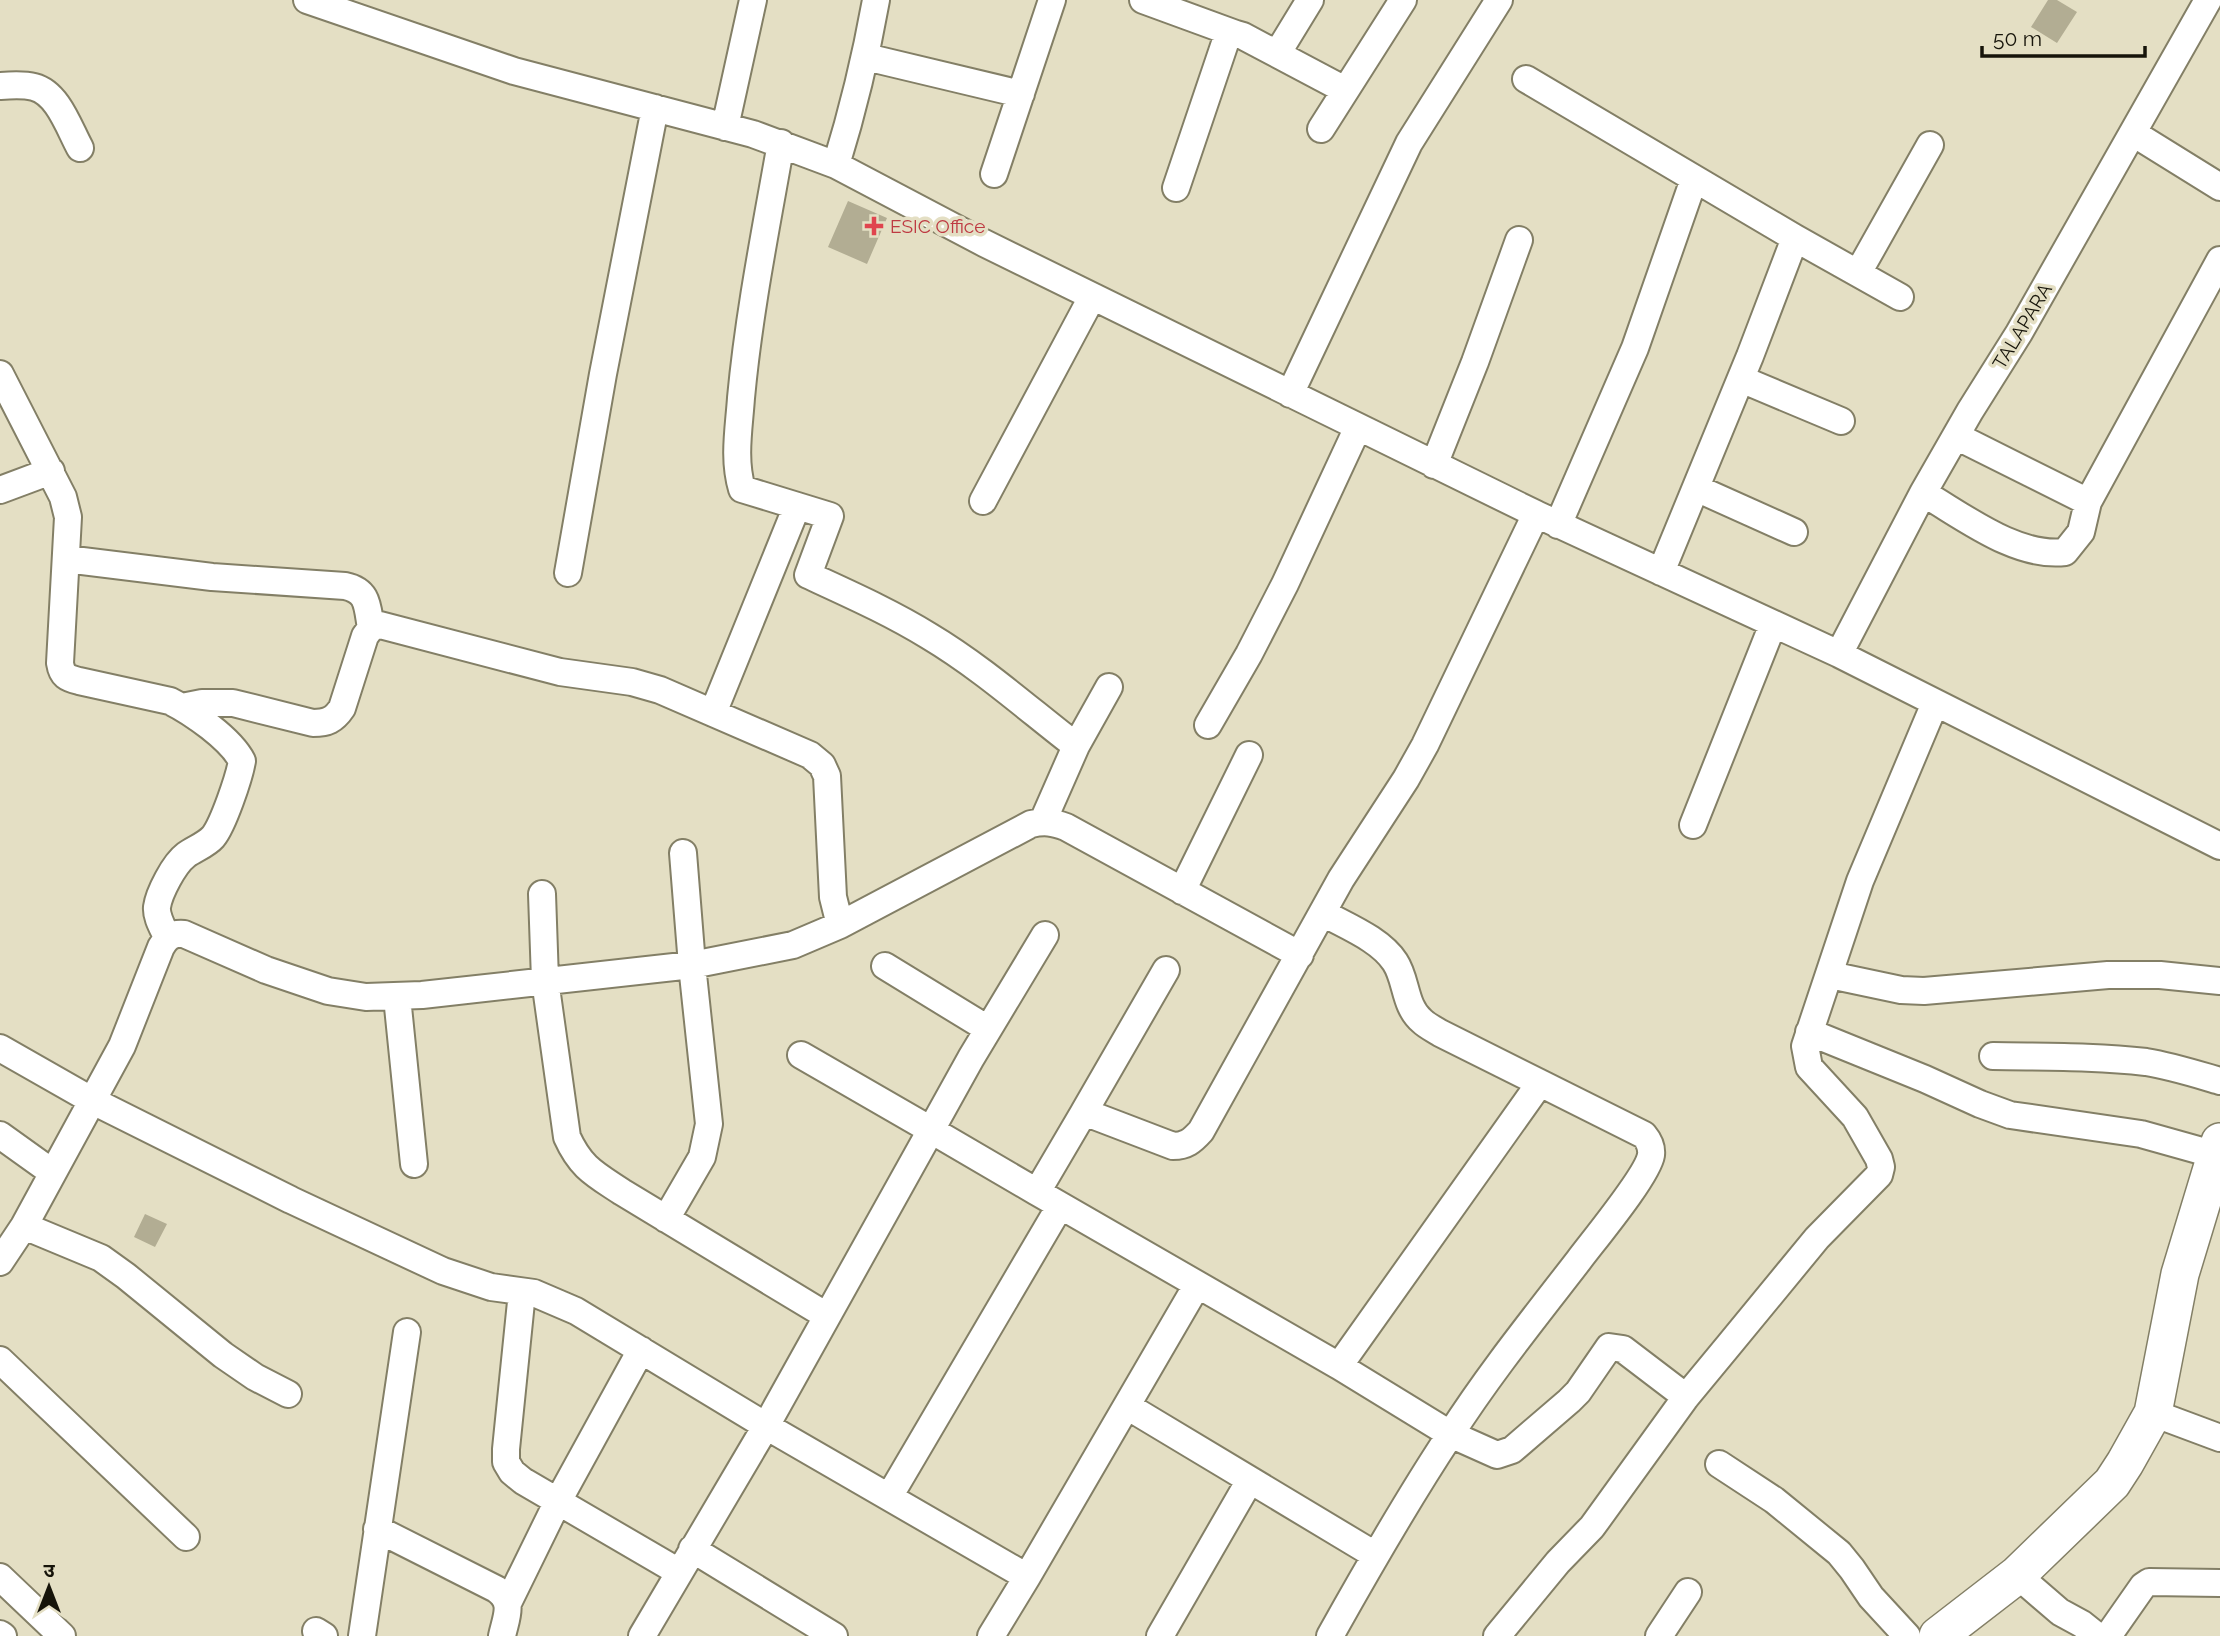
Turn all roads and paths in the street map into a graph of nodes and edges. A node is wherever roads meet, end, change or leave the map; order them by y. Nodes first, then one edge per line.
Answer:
1 (307, 0) edge
2 (753, 0) edge
3 (876, 0) edge
4 (1052, 0) edge
5 (1143, 0) edge
6 (1310, 0) edge
7 (1403, 0) edge
8 (1499, 0) edge
9 (2208, 0) edge
10 (1236, 34) junction
11 (1278, 54) junction
12 (866, 57) junction
13 (1526, 79) dead end
14 (0, 86) edge
15 (1345, 90) junction
16 (1021, 94) junction
17 (655, 108) junction
18 (725, 127) junction
19 (1321, 129) dead end
20 (2133, 133) junction
21 (781, 143) junction
22 (1930, 145) dead end
23 (80, 148) dead end
24 (836, 164) junction
25 (994, 174) dead end
26 (1694, 178) junction
27 (2220, 187) edge
28 (1176, 188) dead end
29 (1795, 238) junction
30 (1519, 240) dead end
31 (2220, 260) edge
32 (1858, 273) junction
33 (1093, 297) junction
34 (1900, 297) dead end
35 (0, 374) edge
36 (1741, 379) junction
37 (1290, 394) junction
38 (1841, 421) dead end
39 (1358, 427) junction
40 (1956, 436) junction
41 (1434, 465) junction
42 (51, 471) junction
43 (1696, 488) junction
44 (0, 490) edge
45 (1923, 493) junction
46 (983, 501) dead end
47 (2088, 502) junction
48 (797, 506) junction
49 (1547, 519) junction
50 (1794, 532) dead end
51 (66, 559) junction
52 (1661, 572) junction
53 (568, 573) dead end
54 (1773, 624) junction
55 (371, 628) junction
56 (1839, 654) junction
57 (1108, 687) dead end
58 (1936, 702) junction
59 (182, 707) junction
60 (713, 713) junction
61 (1208, 726) dead end
62 (1076, 746) junction
63 (1249, 755) dead end
64 (1043, 821) junction
65 (1693, 825) dead end
66 (2220, 846) edge
67 (683, 853) dead end
68 (1182, 891) junction
69 (541, 894) dead end
70 (1323, 913) junction
71 (840, 925) junction
72 (1045, 935) dead end
73 (167, 937) junction
74 (1300, 955) junction
75 (692, 965) junction
76 (885, 966) dead end
77 (1166, 970) dead end
78 (1830, 975) junction
79 (545, 980) junction
80 (2220, 981) edge
81 (397, 997) junction
82 (988, 1029) junction
83 (1809, 1032) junction
84 (0, 1048) edge
85 (801, 1055) dead end
86 (1993, 1056) dead end
87 (2220, 1081) edge
88 (1540, 1083) junction
89 (93, 1101) junction
90 (1084, 1112) junction
91 (931, 1130) junction
92 (0, 1135) edge
93 (2218, 1149) edge
94 (414, 1164) dead end
95 (53, 1173) junction
96 (1037, 1192) junction
97 (1060, 1206) junction
98 (666, 1219) junction
99 (24, 1226) junction
100 (0, 1262) edge
101 (1198, 1285) junction
102 (522, 1292) junction
103 (827, 1316) junction
104 (407, 1332) dead end
105 (641, 1350) junction
106 (0, 1360) edge
107 (1339, 1367) junction
108 (288, 1394) dead end
109 (1686, 1397) junction
110 (1127, 1406) junction
111 (2153, 1413) junction
112 (766, 1426) junction
113 (1450, 1434) junction
114 (2220, 1438) edge
115 (1719, 1464) dead end
116 (1250, 1480) junction
117 (889, 1497) junction
118 (557, 1503) junction
119 (377, 1529) junction
120 (186, 1537) dead end
121 (692, 1549) junction
122 (1375, 1555) junction
123 (679, 1572) junction
124 (2017, 1575) junction
125 (0, 1577) edge
126 (1027, 1577) junction
127 (2220, 1583) edge
128 (1688, 1592) dead end
129 (508, 1603) junction
130 (820, 1632) edge
131 (62, 1636) edge
132 (362, 1636) edge
133 (502, 1636) edge
134 (642, 1636) edge
135 (991, 1636) edge
136 (1160, 1636) edge
137 (1330, 1636) edge
138 (1497, 1636) edge
139 (1659, 1636) edge
140 (1907, 1636) edge
141 (1938, 1636) edge
142 (2096, 1636) edge
143 (2108, 1636) edge

1 - 17 street
2 - 18 street
3 - 12 street
4 - 16 street
5 - 10 street
6 - 11 street
7 - 15 street
8 - 37 street
9 - 20 street, TALAPARA
10 - 11 street
10 - 28 street
11 - 15 street
12 - 16 street
12 - 24 street
13 - 26 street
14 - 23 street
15 - 19 street
16 - 25 street
17 - 18 street
17 - 53 street
18 - 21 street
20 - 27 street
20 - 40 street, TALAPARA
21 - 24 street
21 - 48 street
22 - 32 street
24 - 33 street
26 - 29 street
26 - 49 street
29 - 32 street
29 - 36 street
30 - 41 street
31 - 47 street
32 - 34 street
33 - 37 street
33 - 46 street
35 - 42 street
36 - 38 street
36 - 43 street
37 - 39 street
39 - 41 street
39 - 61 street
40 - 45 street, TALAPARA
40 - 47 street
41 - 49 street
42 - 44 street
42 - 51 street
43 - 50 street
43 - 52 street
45 - 47 street
45 - 56 street, TALAPARA
48 - 60 street
48 - 62 street
49 - 52 street
49 - 70 street
51 - 55 street
51 - 59 street
52 - 54 street
54 - 56 street
54 - 65 street
55 - 59 street
55 - 60 street
56 - 58 street
57 - 62 street
58 - 66 street
58 - 78 street
59 - 73 street
60 - 71 street
62 - 64 street
63 - 68 street
64 - 68 street
64 - 71 street
67 - 75 street
68 - 74 street
69 - 79 street
70 - 74 street
70 - 88 street
71 - 75 street
72 - 82 street
73 - 81 street
73 - 89 street
74 - 90 street
75 - 79 street
75 - 98 street
76 - 82 street
77 - 90 street
78 - 80 street
78 - 83 street
79 - 81 street
79 - 98 street
81 - 94 street
82 - 91 street
83 - 93 street
83 - 109 street
84 - 89 street
85 - 91 street
86 - 87 street
88 - 107 street
88 - 113 street
89 - 95 street
89 - 102 street
90 - 96 street
91 - 96 street
91 - 103 street
92 - 95 street
93 - 111 street
95 - 99 street
96 - 97 street
97 - 101 street
97 - 117 street
98 - 103 street
99 - 100 street
99 - 108 street
101 - 107 street
101 - 110 street
102 - 105 street
102 - 118 street
103 - 112 street
104 - 119 street
105 - 112 street
105 - 118 street
106 - 120 street
107 - 113 street
109 - 113 street
109 - 138 street
110 - 116 street
110 - 126 street
111 - 114 street
111 - 124 street
112 - 117 street
112 - 121 street
113 - 122 street
115 - 140 street
116 - 122 street
116 - 136 street
117 - 126 street
118 - 123 street
118 - 129 street
119 - 129 street
119 - 132 street
121 - 123 street
121 - 130 street
122 - 137 street
123 - 134 street
124 - 141 street
124 - 142 street
125 - 131 street
126 - 135 street
127 - 143 street
128 - 139 street
129 - 133 street

